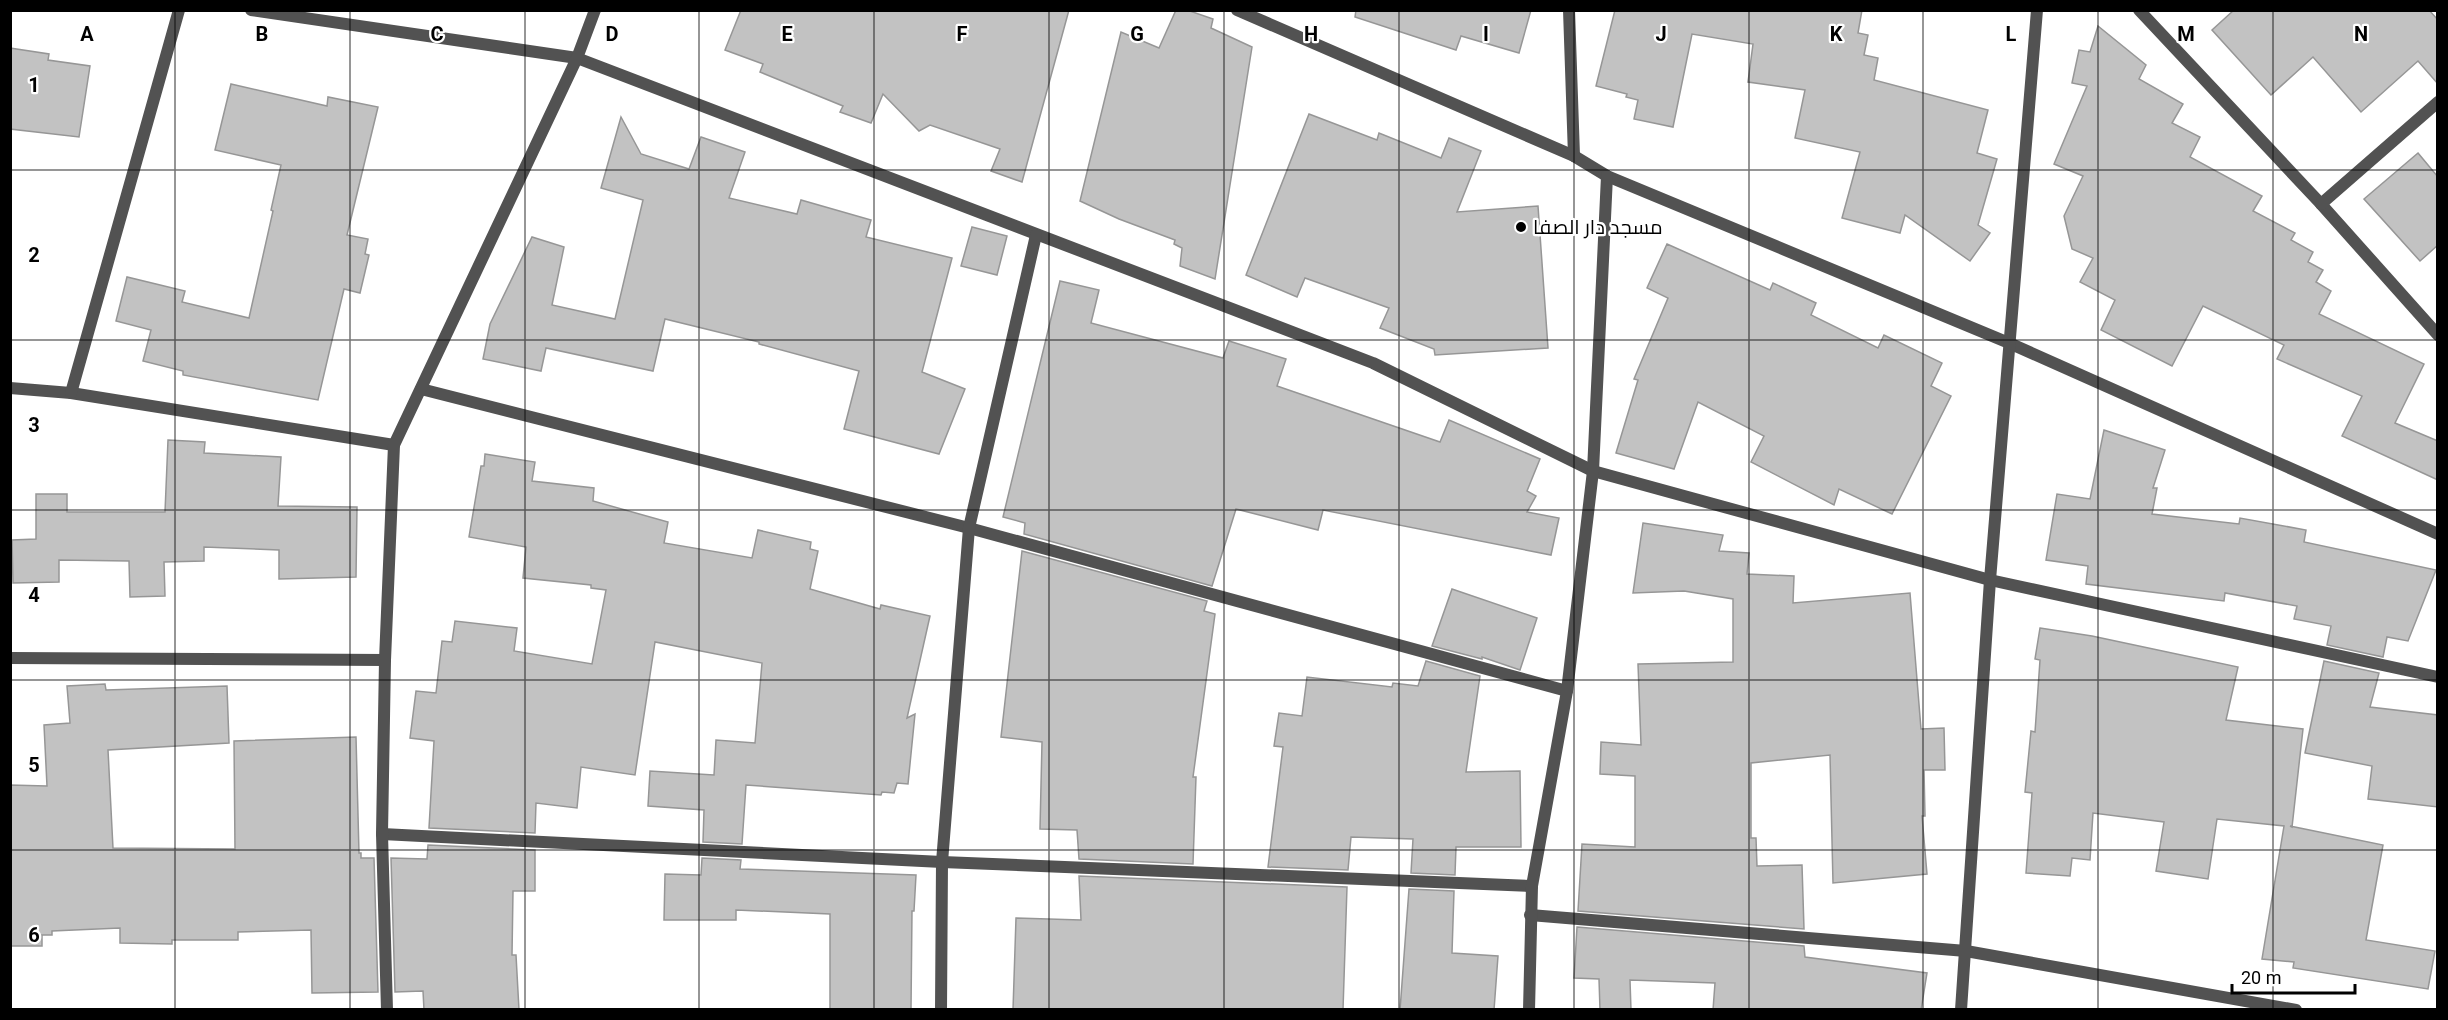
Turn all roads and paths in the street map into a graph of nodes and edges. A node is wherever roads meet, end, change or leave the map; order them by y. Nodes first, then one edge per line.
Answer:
1 (179, 10) edge
2 (251, 10) edge
3 (595, 10) edge
4 (1237, 10) edge
5 (1569, 10) edge
6 (2037, 10) edge
7 (2139, 10) edge
8 (577, 58) junction
9 (2438, 102) edge
10 (1574, 156) junction
11 (1607, 176) junction
12 (2321, 204) junction
13 (1036, 235) junction
14 (2438, 335) edge
15 (2009, 344) junction
16 (10, 388) edge
17 (422, 389) junction
18 (71, 393) junction
19 (394, 445) junction
20 (1593, 471) junction
21 (969, 528) junction
22 (2438, 534) edge
23 (1990, 580) junction
24 (10, 658) edge
25 (385, 660) junction
26 (2438, 677) edge
27 (1567, 691) junction
28 (382, 834) junction
29 (942, 861) junction
30 (1532, 886) junction
31 (1530, 915) junction
32 (1966, 951) junction
33 (387, 1010) edge
34 (941, 1010) edge
35 (1529, 1010) edge
36 (1961, 1010) edge
37 (2296, 1010) edge

1 - 18 street
2 - 8 street
3 - 8 street
4 - 10 street
5 - 10 street
6 - 15 street
7 - 12 street
8 - 13 street
8 - 17 street
9 - 12 street
10 - 11 street
11 - 15 street
11 - 20 street
12 - 14 street
13 - 20 street
13 - 21 street
15 - 22 street
15 - 23 street
16 - 18 street
17 - 19 street
17 - 21 street
18 - 19 street
19 - 25 street
20 - 23 street
20 - 27 street
21 - 27 street
21 - 29 street
23 - 26 street
23 - 32 street
24 - 25 street
25 - 28 street
27 - 30 street
28 - 29 street
28 - 33 street
29 - 30 street
29 - 34 street
30 - 31 street
31 - 32 street
31 - 35 street
32 - 36 street
32 - 37 street

